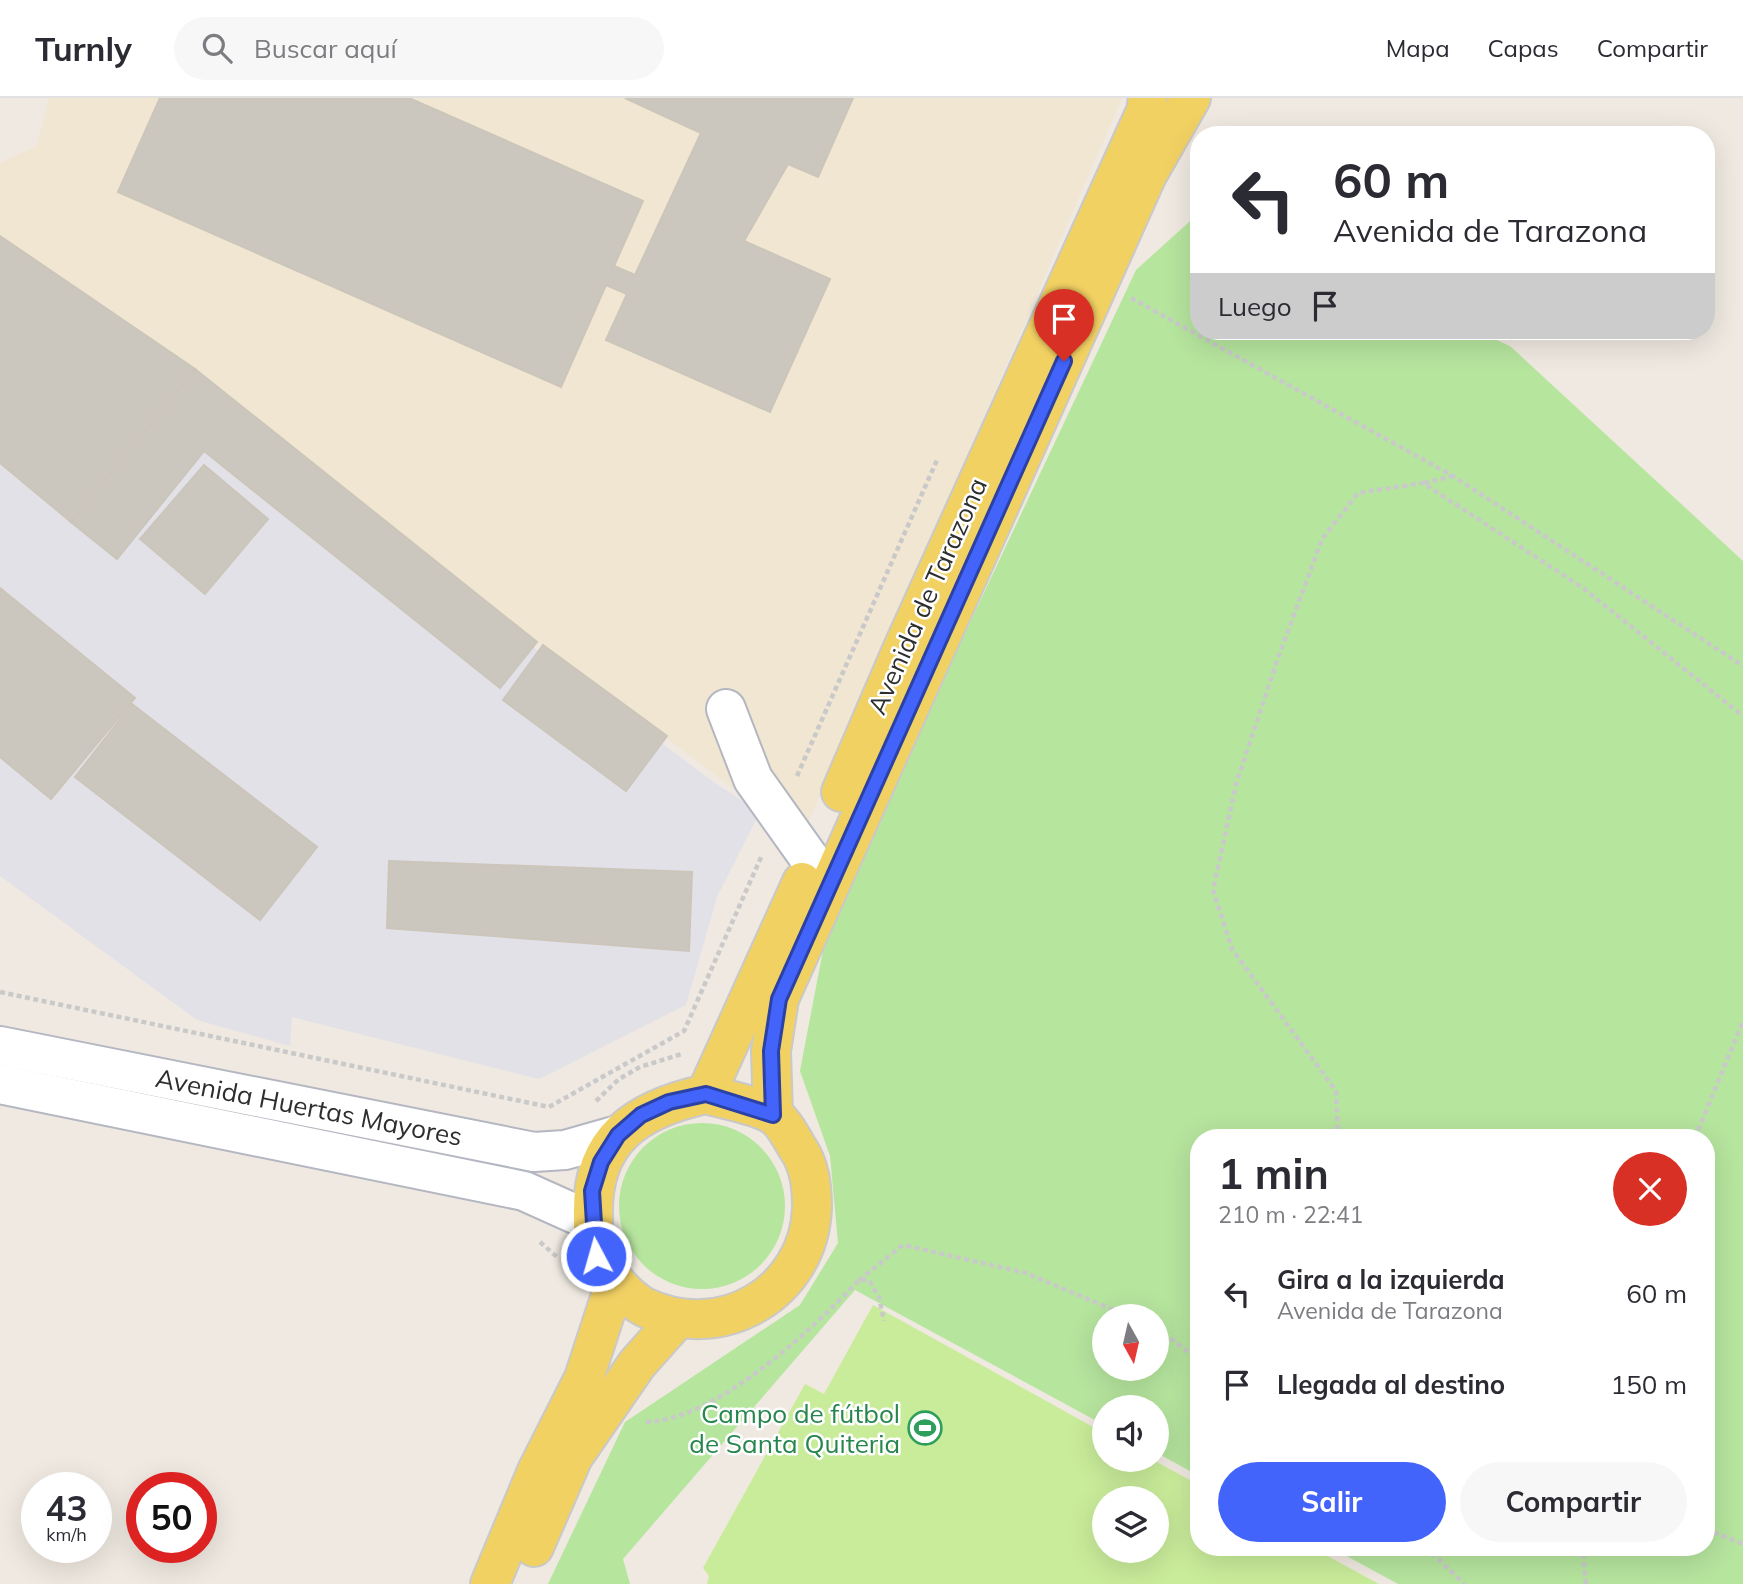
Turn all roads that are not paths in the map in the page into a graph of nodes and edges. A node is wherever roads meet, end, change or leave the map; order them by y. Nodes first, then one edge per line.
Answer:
1 (1148, 98) edge
2 (1191, 98) edge
3 (726, 709) dead end
4 (812, 862) junction
5 (0, 1046) edge
6 (0, 1084) edge
7 (706, 1094) junction
8 (773, 1115) junction
9 (618, 1135) junction
10 (593, 1222) junction
11 (615, 1283) junction
12 (678, 1318) junction
13 (490, 1584) edge
14 (518, 1584) edge

1 - 4 main road, Avenida de Tarazona
2 - 8 main road, Avenida de Tarazona
3 - 4 street
4 - 7 main road, Avenida de Tarazona
5 - 9 street, Avenida Huertas Mayores
6 - 10 street, Avenida Huertas Mayores
7 - 8 main road
7 - 9 main road
8 - 12 main road
9 - 10 main road
10 - 11 main road
11 - 12 main road
11 - 13 main road
12 - 14 main road

